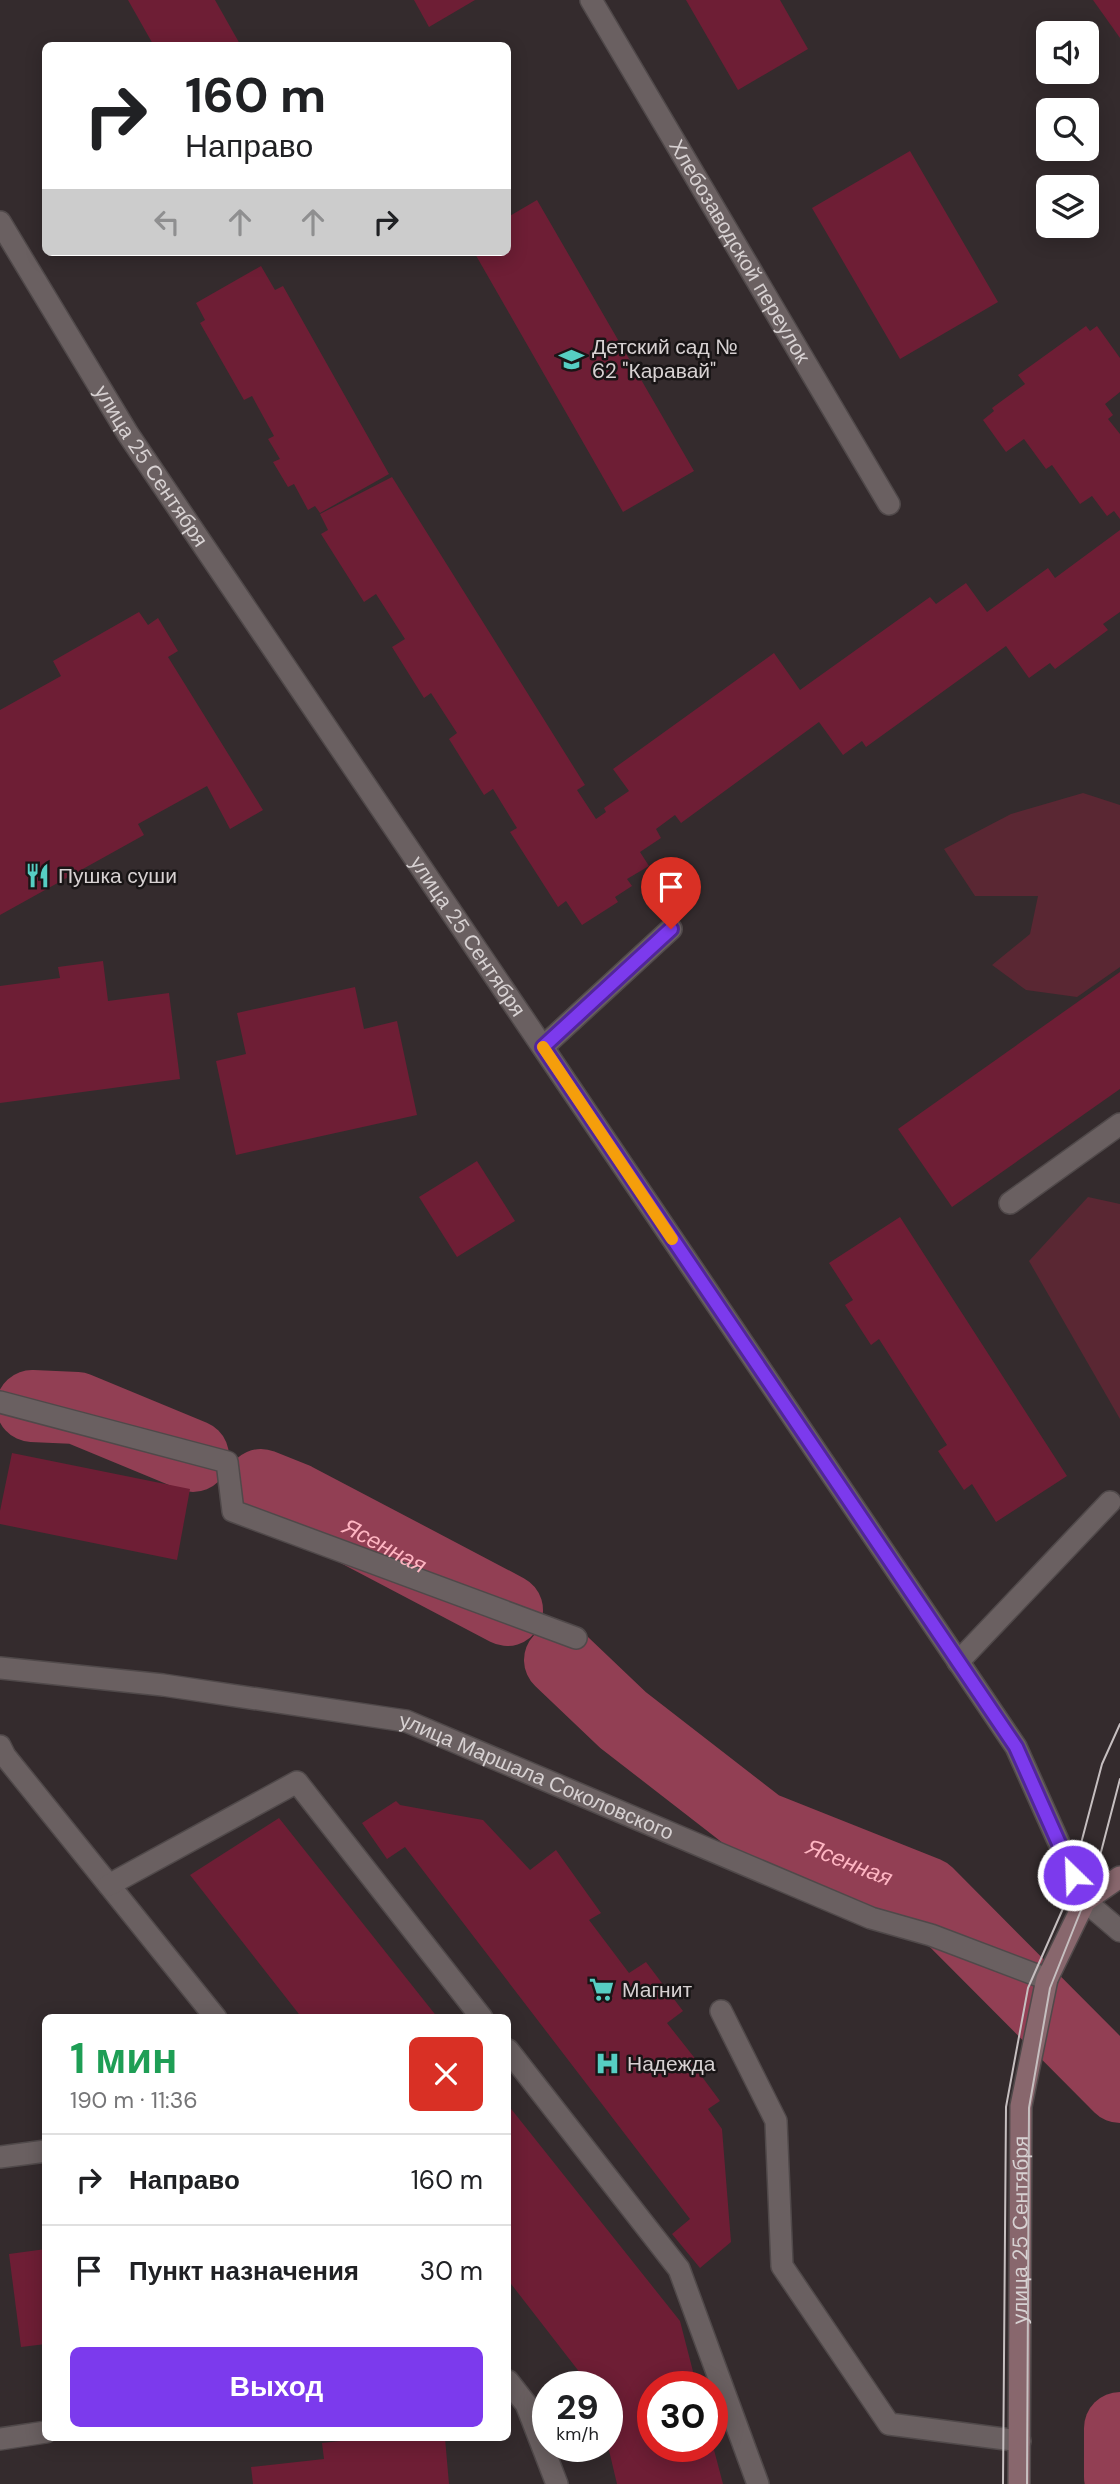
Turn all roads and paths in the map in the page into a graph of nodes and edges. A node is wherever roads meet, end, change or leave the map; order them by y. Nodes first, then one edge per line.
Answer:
1 (591, 0) edge
2 (0, 222) edge
3 (889, 504) dead end
4 (671, 929) dead end
5 (543, 1047) junction
6 (1120, 1124) edge
7 (1010, 1203) dead end
8 (0, 1402) edge
9 (1110, 1502) dead end
10 (576, 1638) dead end
11 (958, 1662) junction
12 (0, 1668) edge
13 (0, 1746) edge
14 (1120, 1877) edge
15 (109, 1885) junction
16 (1085, 1901) junction
17 (1120, 1931) edge
18 (1041, 1978) junction
19 (721, 2011) dead end
20 (213, 2014) edge
21 (479, 2014) edge
22 (511, 2054) edge
23 (42, 2152) edge
24 (0, 2157) edge
25 (511, 2385) edge
26 (42, 2433) edge
27 (0, 2440) edge
28 (1020, 2441) junction
29 (557, 2484) edge
30 (758, 2484) edge
31 (1019, 2484) edge

1 - 3 street, Хлебозаводской переулок
2 - 5 street, улица 25 Сентября
4 - 5 street
5 - 11 street, улица 25 Сентября
6 - 7 street
8 - 10 street
9 - 11 street
11 - 16 street, улица 25 Сентября
12 - 18 street, улица Маршала Соколовского
13 - 15 street
14 - 16 main road
15 - 20 street
15 - 21 street
16 - 17 street
16 - 18 main road, улица 25 Сентября
18 - 28 main road, улица 25 Сентября
19 - 28 street
22 - 30 street
23 - 24 street
25 - 29 street
26 - 27 street
28 - 31 main road, улица 25 Сентября

